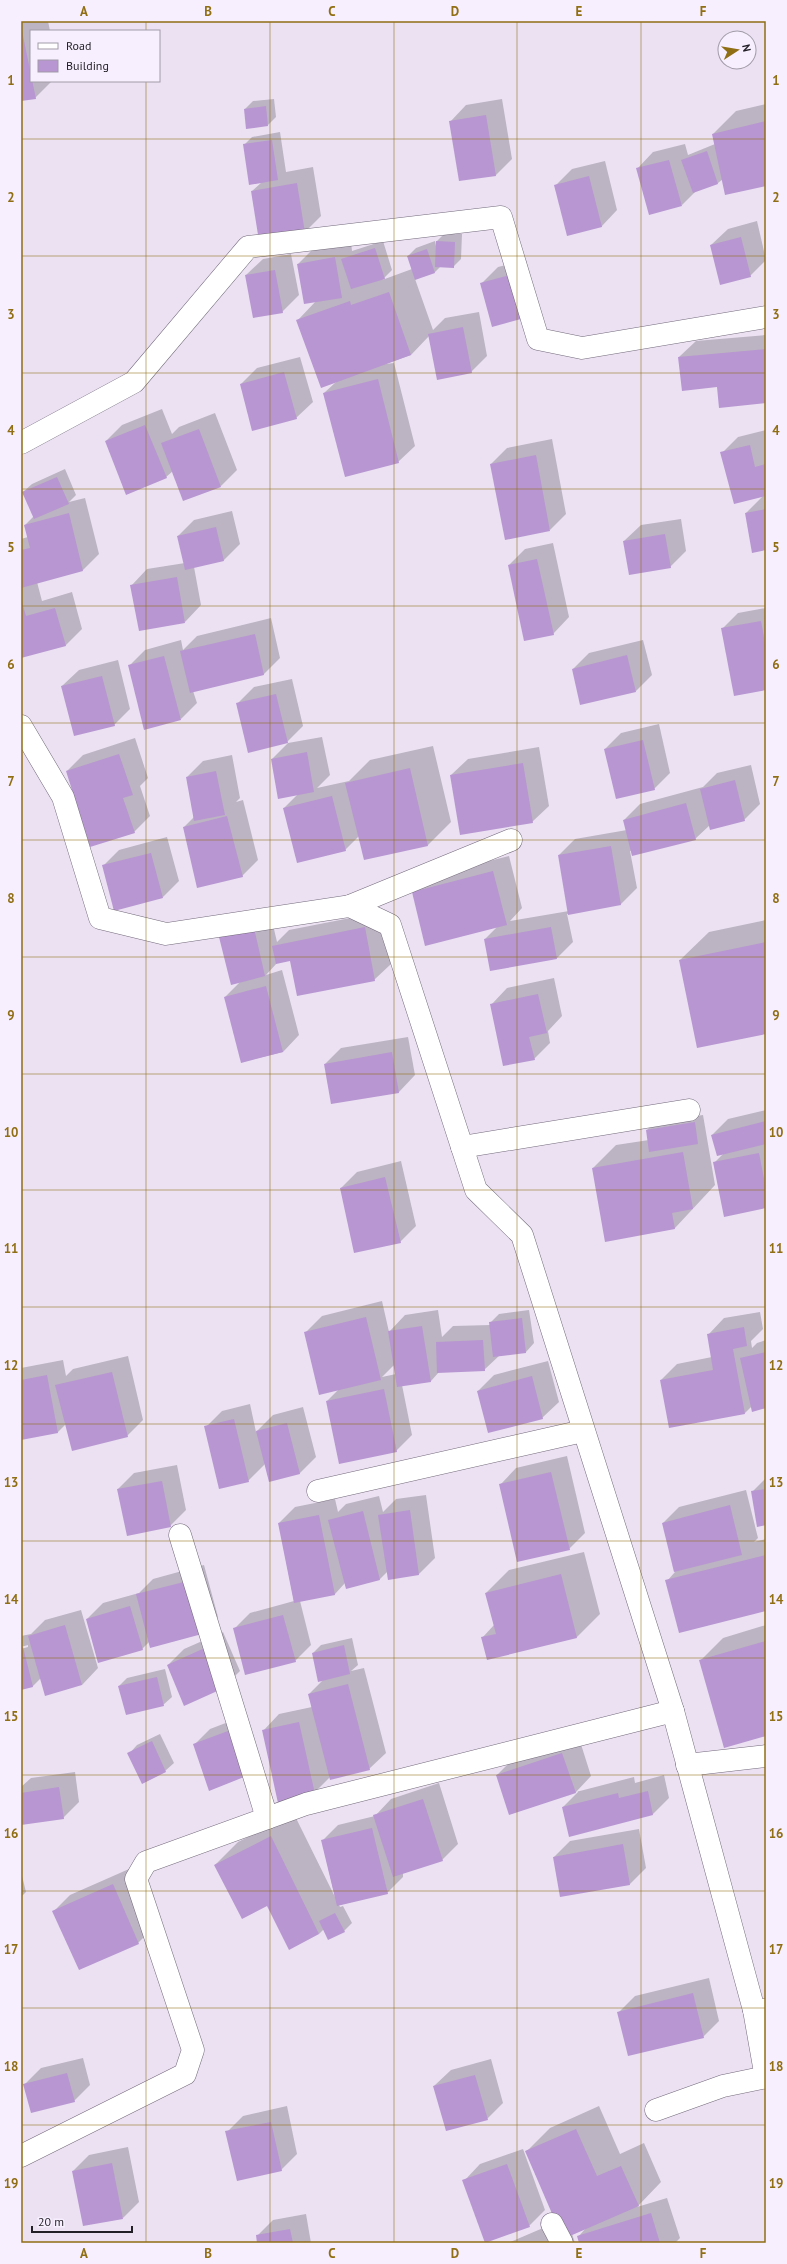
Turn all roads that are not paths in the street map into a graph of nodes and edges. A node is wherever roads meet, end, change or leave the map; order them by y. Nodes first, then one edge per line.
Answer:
1 (766, 317) edge
2 (21, 443) edge
3 (21, 726) edge
4 (511, 840) dead end
5 (350, 906) junction
6 (689, 1110) dead end
7 (462, 1147) junction
8 (582, 1431) junction
9 (318, 1492) dead end
10 (180, 1535) dead end
11 (673, 1711) junction
12 (766, 1756) edge
13 (687, 1765) junction
14 (267, 1818) junction
15 (760, 2010) edge
16 (766, 2077) edge
17 (656, 2110) dead end
18 (21, 2156) edge

1 - 2 street
3 - 5 street
4 - 5 street
5 - 7 street
6 - 7 street
7 - 8 street
8 - 9 street
8 - 11 street
10 - 14 street
11 - 13 street
11 - 14 street
12 - 13 street
13 - 15 street
14 - 18 street
15 - 16 street
16 - 17 street

